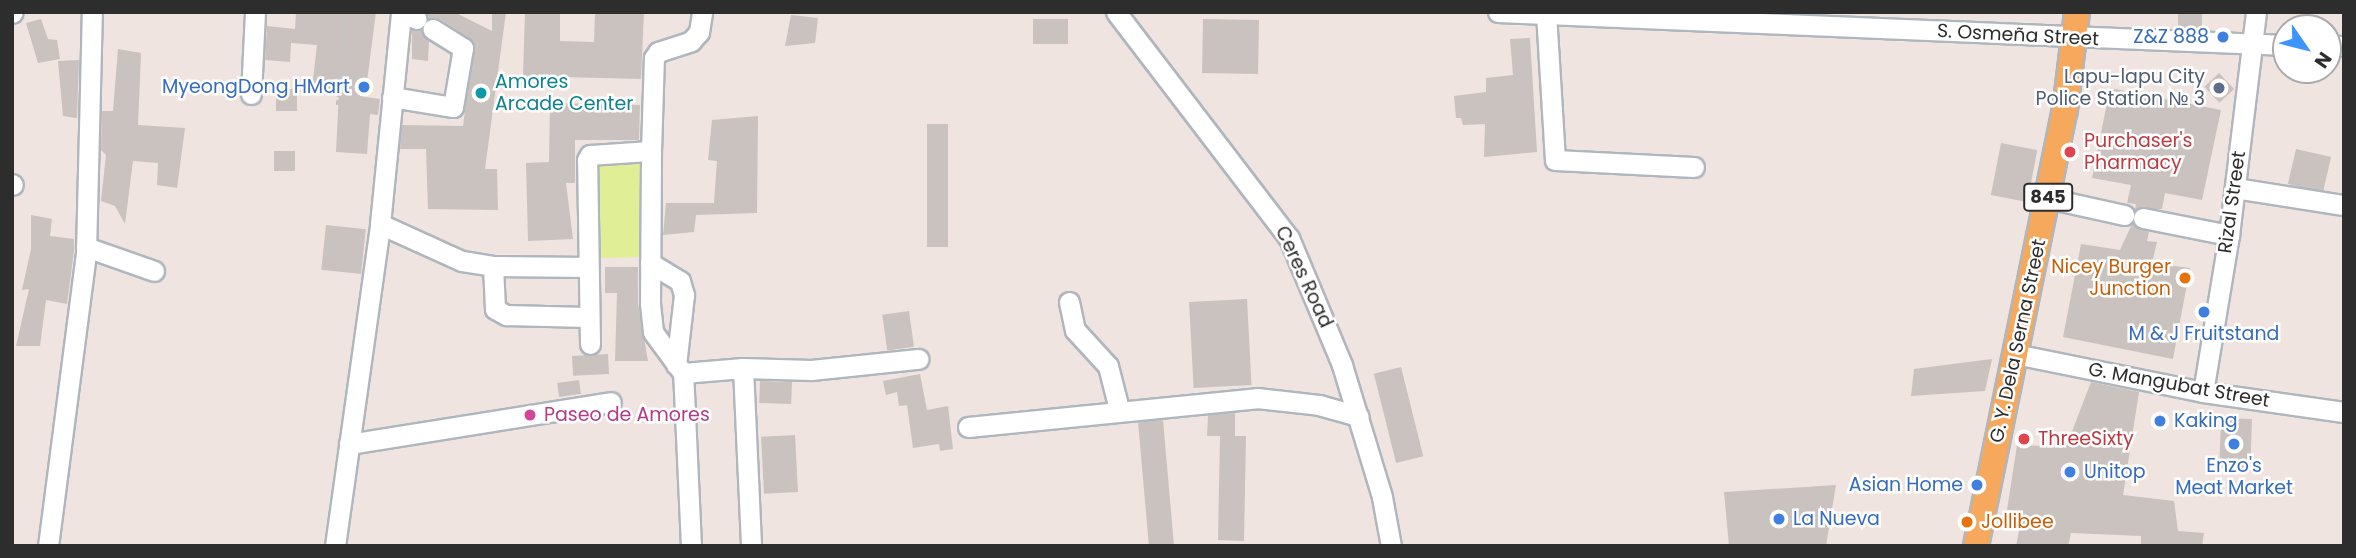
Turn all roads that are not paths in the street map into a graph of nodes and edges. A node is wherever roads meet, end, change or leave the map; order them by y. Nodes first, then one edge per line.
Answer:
1 (92, 12) edge
2 (255, 12) edge
3 (702, 12) edge
4 (1116, 12) edge
5 (1498, 12) edge
6 (2077, 12) edge
7 (2256, 12) edge
8 (1546, 13) edge
9 (1683, 16) edge
10 (1812, 18) edge
11 (417, 20) edge
12 (2073, 39) junction
13 (2252, 45) junction
14 (2272, 45) edge
15 (251, 94) dead end
16 (392, 97) junction
17 (651, 151) junction
18 (1694, 167) dead end
19 (2235, 188) junction
20 (2048, 198) junction
21 (2344, 205) edge
22 (380, 224) junction
23 (2229, 236) junction
24 (86, 247) junction
25 (650, 263) junction
26 (493, 266) junction
27 (588, 267) junction
28 (154, 271) dead end
29 (1069, 302) dead end
30 (587, 317) junction
31 (590, 344) dead end
32 (2015, 354) junction
33 (918, 359) dead end
34 (743, 368) junction
35 (679, 369) junction
36 (2203, 392) junction
37 (611, 402) dead end
38 (1119, 409) junction
39 (2344, 412) edge
40 (1358, 416) junction
41 (968, 427) dead end
42 (349, 444) junction
43 (48, 546) edge
44 (335, 546) edge
45 (691, 546) edge
46 (751, 546) edge
47 (1391, 546) edge
48 (1976, 546) edge

1 - 24 street
2 - 15 street
3 - 17 street
4 - 40 street, Ceres Road
5 - 8 street, S. Osmeña Street
6 - 12 main road, G. Y. Dela Serna Street / 845
7 - 13 street, Rizal Street
8 - 9 street, S. Osmeña Street
8 - 18 street
9 - 10 street, S. Osmeña Street
10 - 12 street, S. Osmeña Street
11 - 16 street
11 - 16 street
12 - 13 street, S. Osmeña Street
12 - 20 main road, G. Y. Dela Serna Street / 845
13 - 14 street, S. Osmeña Street
13 - 19 street, Rizal Street
16 - 22 street
17 - 25 street
17 - 27 street
19 - 21 street
19 - 23 street, Rizal Street
20 - 23 street
20 - 32 main road, G. Y. Dela Serna Street / 845
22 - 26 street
22 - 42 street
23 - 36 street, Rizal Street
24 - 28 street
24 - 43 street
25 - 35 street
25 - 35 street
26 - 27 street
26 - 30 street
27 - 30 street
29 - 38 street
30 - 31 street
32 - 36 street, G. Mangubat Street
32 - 48 main road, G. Y. Dela Serna Street / 845
33 - 34 street
34 - 35 street
34 - 46 street
35 - 45 street
36 - 39 street, G. Mangubat Street
37 - 42 street
38 - 40 street
38 - 41 street
40 - 47 street, Ceres Road
42 - 44 street

